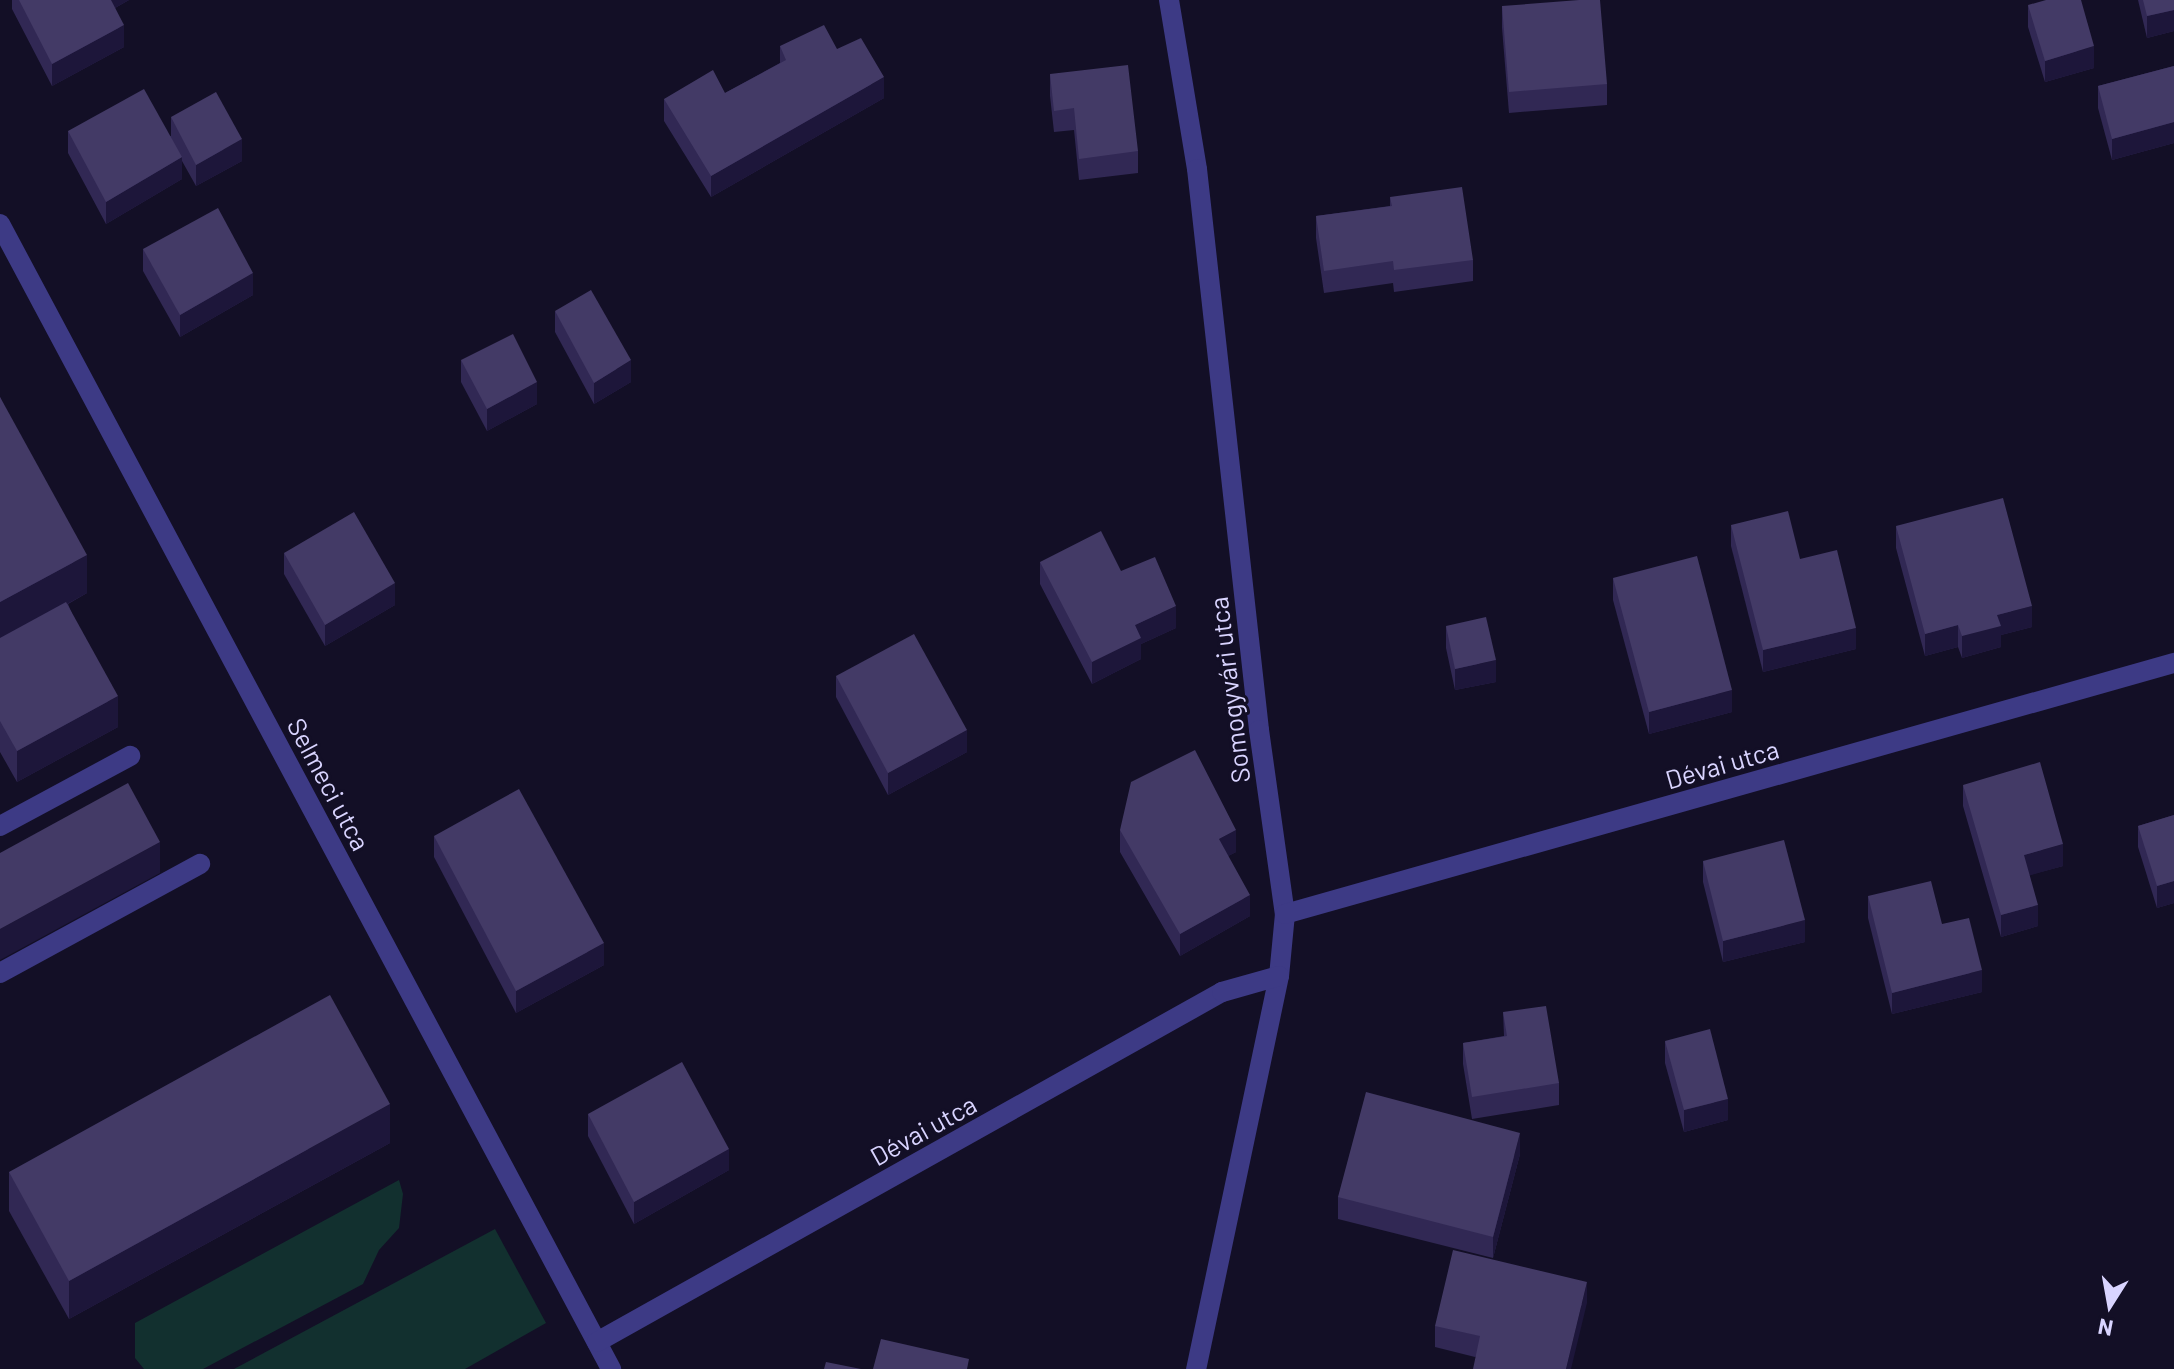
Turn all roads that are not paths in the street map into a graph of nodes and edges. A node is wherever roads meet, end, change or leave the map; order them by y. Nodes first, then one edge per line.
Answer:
1 (1169, 0) edge
2 (0, 224) edge
3 (2174, 663) edge
4 (130, 756) dead end
5 (0, 826) edge
6 (200, 864) dead end
7 (1285, 914) junction
8 (0, 973) edge
9 (1279, 976) junction
10 (597, 1342) junction
11 (611, 1369) edge
12 (1196, 1369) edge

1 - 7 street, Somogyvári utca
2 - 10 street, Selmeci utca
3 - 7 street, Dévai utca
4 - 5 street
6 - 8 street
7 - 9 street, Somogyvári utca
9 - 10 street, Dévai utca
9 - 12 street, Somogyvári utca
10 - 11 street, Selmeci utca

